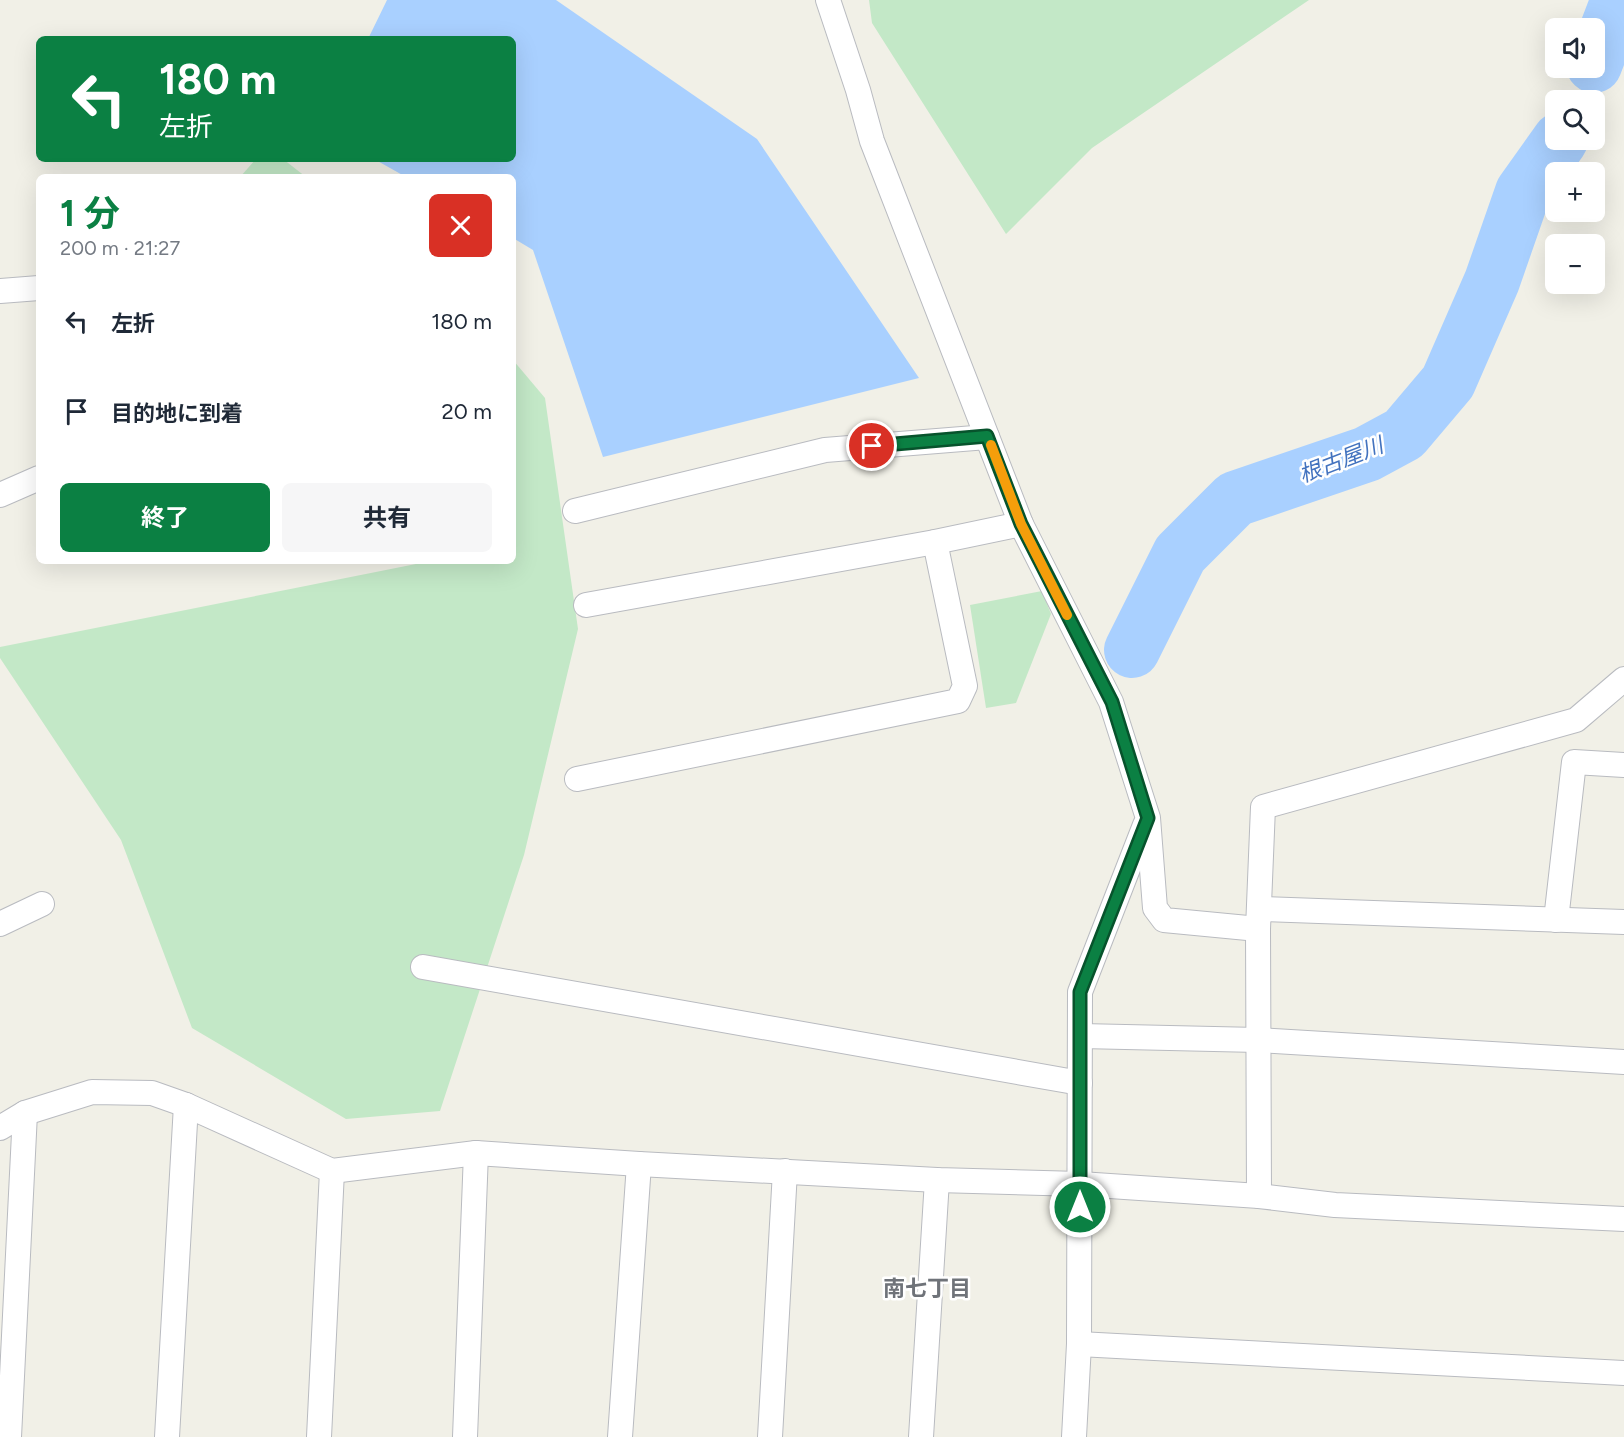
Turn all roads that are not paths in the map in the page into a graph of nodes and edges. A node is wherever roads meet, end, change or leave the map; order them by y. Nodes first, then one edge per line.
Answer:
1 (828, 0) edge
2 (36, 288) edge
3 (0, 291) edge
4 (987, 436) junction
5 (36, 479) edge
6 (0, 495) edge
7 (575, 512) dead end
8 (1021, 524) junction
9 (935, 542) junction
10 (586, 605) dead end
11 (1624, 679) edge
12 (1624, 765) edge
13 (577, 779) dead end
14 (1148, 818) junction
15 (42, 904) dead end
16 (1259, 919) junction
17 (1556, 920) junction
18 (1624, 922) edge
19 (0, 924) edge
20 (423, 967) dead end
21 (1081, 1036) junction
22 (1258, 1040) junction
23 (1624, 1062) edge
24 (1080, 1083) junction
25 (186, 1105) junction
26 (25, 1113) junction
27 (0, 1128) edge
28 (476, 1153) junction
29 (639, 1164) junction
30 (332, 1171) junction
31 (785, 1171) junction
32 (936, 1180) junction
33 (1080, 1184) junction
34 (1260, 1196) junction
35 (1624, 1219) edge
36 (1079, 1344) junction
37 (1624, 1373) edge
38 (9, 1437) edge
39 (166, 1437) edge
40 (319, 1437) edge
41 (465, 1437) edge
42 (620, 1437) edge
43 (770, 1437) edge
44 (921, 1437) edge
45 (1074, 1437) edge

1 - 4 street
2 - 3 street
4 - 7 street
4 - 8 street
5 - 6 street
8 - 9 street
8 - 14 street
9 - 10 street
9 - 13 street
11 - 16 street
12 - 17 street
14 - 16 street
14 - 21 street
15 - 19 street
16 - 17 street
16 - 22 street
17 - 18 street
20 - 24 street
21 - 22 street
21 - 24 street
22 - 23 street
22 - 34 street
24 - 33 street
25 - 26 street
25 - 30 street
25 - 39 street
26 - 27 street
26 - 38 street
28 - 29 street
28 - 30 street
28 - 41 street
29 - 31 street
29 - 42 street
30 - 40 street
31 - 32 street
31 - 43 street
32 - 33 street
32 - 44 street
33 - 34 street
33 - 36 street
34 - 35 street
36 - 37 street
36 - 45 street

